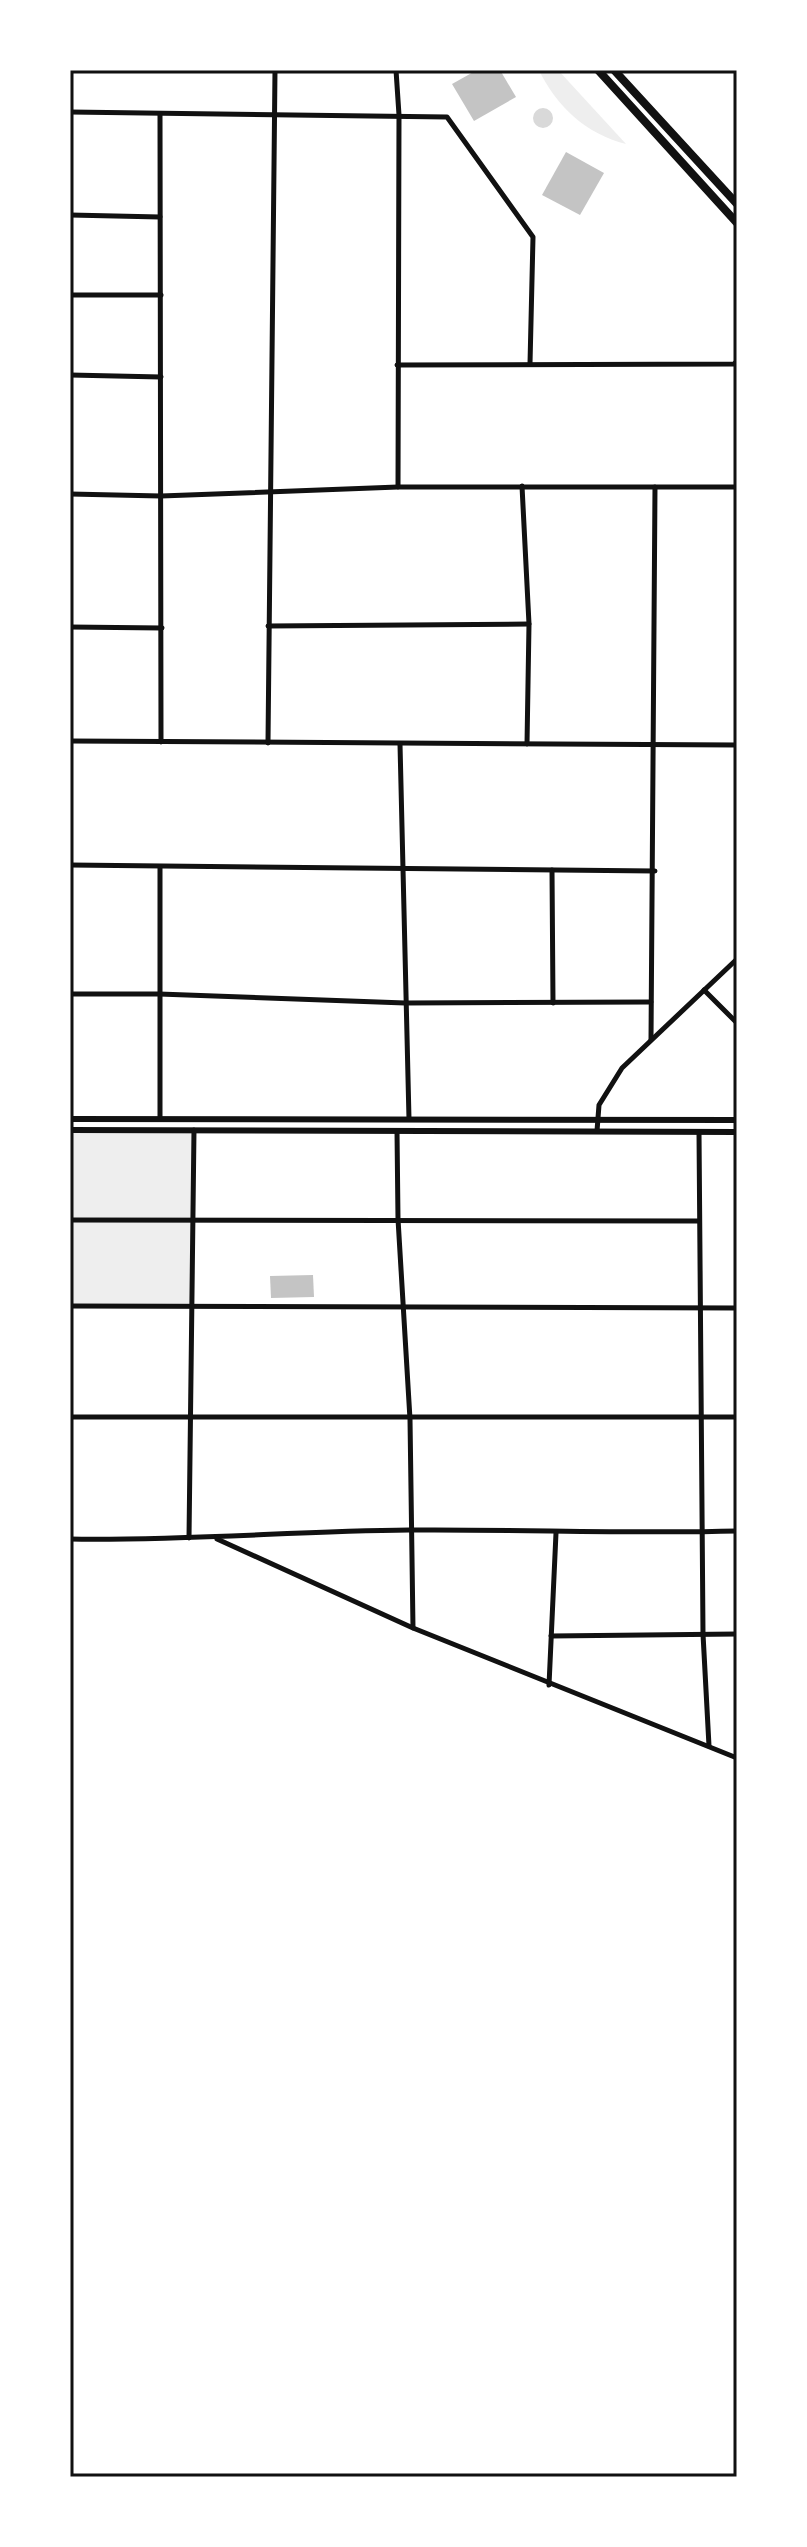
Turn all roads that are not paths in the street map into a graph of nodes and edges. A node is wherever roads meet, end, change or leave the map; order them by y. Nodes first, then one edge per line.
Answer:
1 (275, 70) edge
2 (396, 70) edge
3 (598, 70) edge
4 (614, 70) edge
5 (70, 112) edge
6 (276, 113) junction
7 (160, 115) junction
8 (399, 115) junction
9 (737, 204) edge
10 (70, 215) edge
11 (160, 217) junction
12 (737, 223) edge
13 (70, 295) edge
14 (161, 295) junction
15 (530, 364) junction
16 (736, 364) edge
17 (397, 365) junction
18 (70, 375) edge
19 (161, 377) junction
20 (522, 486) junction
21 (398, 487) junction
22 (655, 487) junction
23 (737, 487) edge
24 (273, 492) junction
25 (70, 494) edge
26 (161, 496) junction
27 (529, 624) junction
28 (268, 626) junction
29 (70, 627) edge
30 (162, 628) junction
31 (70, 741) edge
32 (161, 742) junction
33 (268, 743) junction
34 (400, 744) junction
35 (527, 744) junction
36 (654, 744) junction
37 (737, 745) edge
38 (70, 865) edge
39 (160, 868) junction
40 (401, 870) junction
41 (552, 870) junction
42 (655, 871) junction
43 (737, 959) edge
44 (704, 990) junction
45 (70, 994) edge
46 (159, 994) junction
47 (651, 1002) junction
48 (405, 1003) junction
49 (553, 1003) junction
50 (737, 1023) edge
51 (651, 1040) junction
52 (160, 1118) junction
53 (70, 1119) edge
54 (409, 1119) junction
55 (737, 1120) edge
56 (597, 1121) junction
57 (70, 1130) edge
58 (194, 1130) junction
59 (397, 1131) junction
60 (597, 1131) junction
61 (699, 1132) junction
62 (737, 1132) edge
63 (398, 1219) junction
64 (70, 1220) edge
65 (195, 1220) junction
66 (698, 1221) junction
67 (193, 1305) junction
68 (70, 1306) edge
69 (737, 1308) edge
70 (403, 1309) junction
71 (701, 1309) junction
72 (70, 1417) edge
73 (702, 1417) junction
74 (737, 1417) edge
75 (193, 1418) junction
76 (410, 1419) junction
77 (409, 1530) junction
78 (737, 1531) edge
79 (703, 1532) junction
80 (556, 1533) junction
81 (189, 1538) junction
82 (70, 1539) edge
83 (216, 1539) junction
84 (413, 1628) junction
85 (703, 1634) junction
86 (737, 1634) edge
87 (551, 1636) junction
88 (549, 1685) junction
89 (709, 1746) junction
90 (737, 1758) edge

1 - 6 street
2 - 8 street
3 - 12 highway
4 - 9 highway
5 - 7 street
6 - 7 street
6 - 8 street
6 - 24 street
7 - 11 street
8 - 15 street
8 - 17 street
10 - 11 street
11 - 14 street
13 - 14 street
14 - 19 street
15 - 16 street
15 - 17 street
17 - 21 street
18 - 19 street
19 - 26 street
20 - 21 street
20 - 22 street
20 - 27 street
21 - 24 street
22 - 23 street
22 - 36 street
24 - 26 street
24 - 28 street
25 - 26 street
26 - 30 street
27 - 28 street
27 - 35 street
28 - 33 street
29 - 30 street
30 - 32 street
31 - 32 street
32 - 33 street
33 - 34 street
34 - 35 street
34 - 40 street
35 - 36 street
36 - 37 street
36 - 42 street
38 - 39 street
39 - 40 street
39 - 46 street
40 - 41 street
40 - 48 street
41 - 42 street
41 - 49 street
42 - 47 street
43 - 44 street
44 - 50 street
44 - 51 street
45 - 46 street
46 - 48 street
46 - 52 street
47 - 49 street
47 - 51 street
48 - 49 street
48 - 54 street
51 - 56 street
52 - 53 street
52 - 54 street
54 - 56 street
55 - 56 street
56 - 60 street
57 - 58 street
58 - 59 street
58 - 65 street
59 - 60 street
59 - 63 street
60 - 61 street
61 - 62 street
61 - 66 street
63 - 65 street
63 - 66 street
63 - 70 street
64 - 65 street
65 - 67 street
66 - 71 street
67 - 68 street
67 - 70 street
67 - 75 street
69 - 71 street
70 - 71 street
70 - 76 street
71 - 73 street
72 - 75 street
73 - 74 street
73 - 76 street
73 - 79 street
75 - 76 street
75 - 81 street
76 - 77 street
77 - 80 street
77 - 83 street
77 - 84 street
78 - 79 street
79 - 80 street
79 - 85 street
80 - 87 street
81 - 82 street
81 - 83 street
83 - 84 street
84 - 88 street
85 - 86 street
85 - 87 street
85 - 89 street
87 - 88 street
88 - 89 street
89 - 90 street

